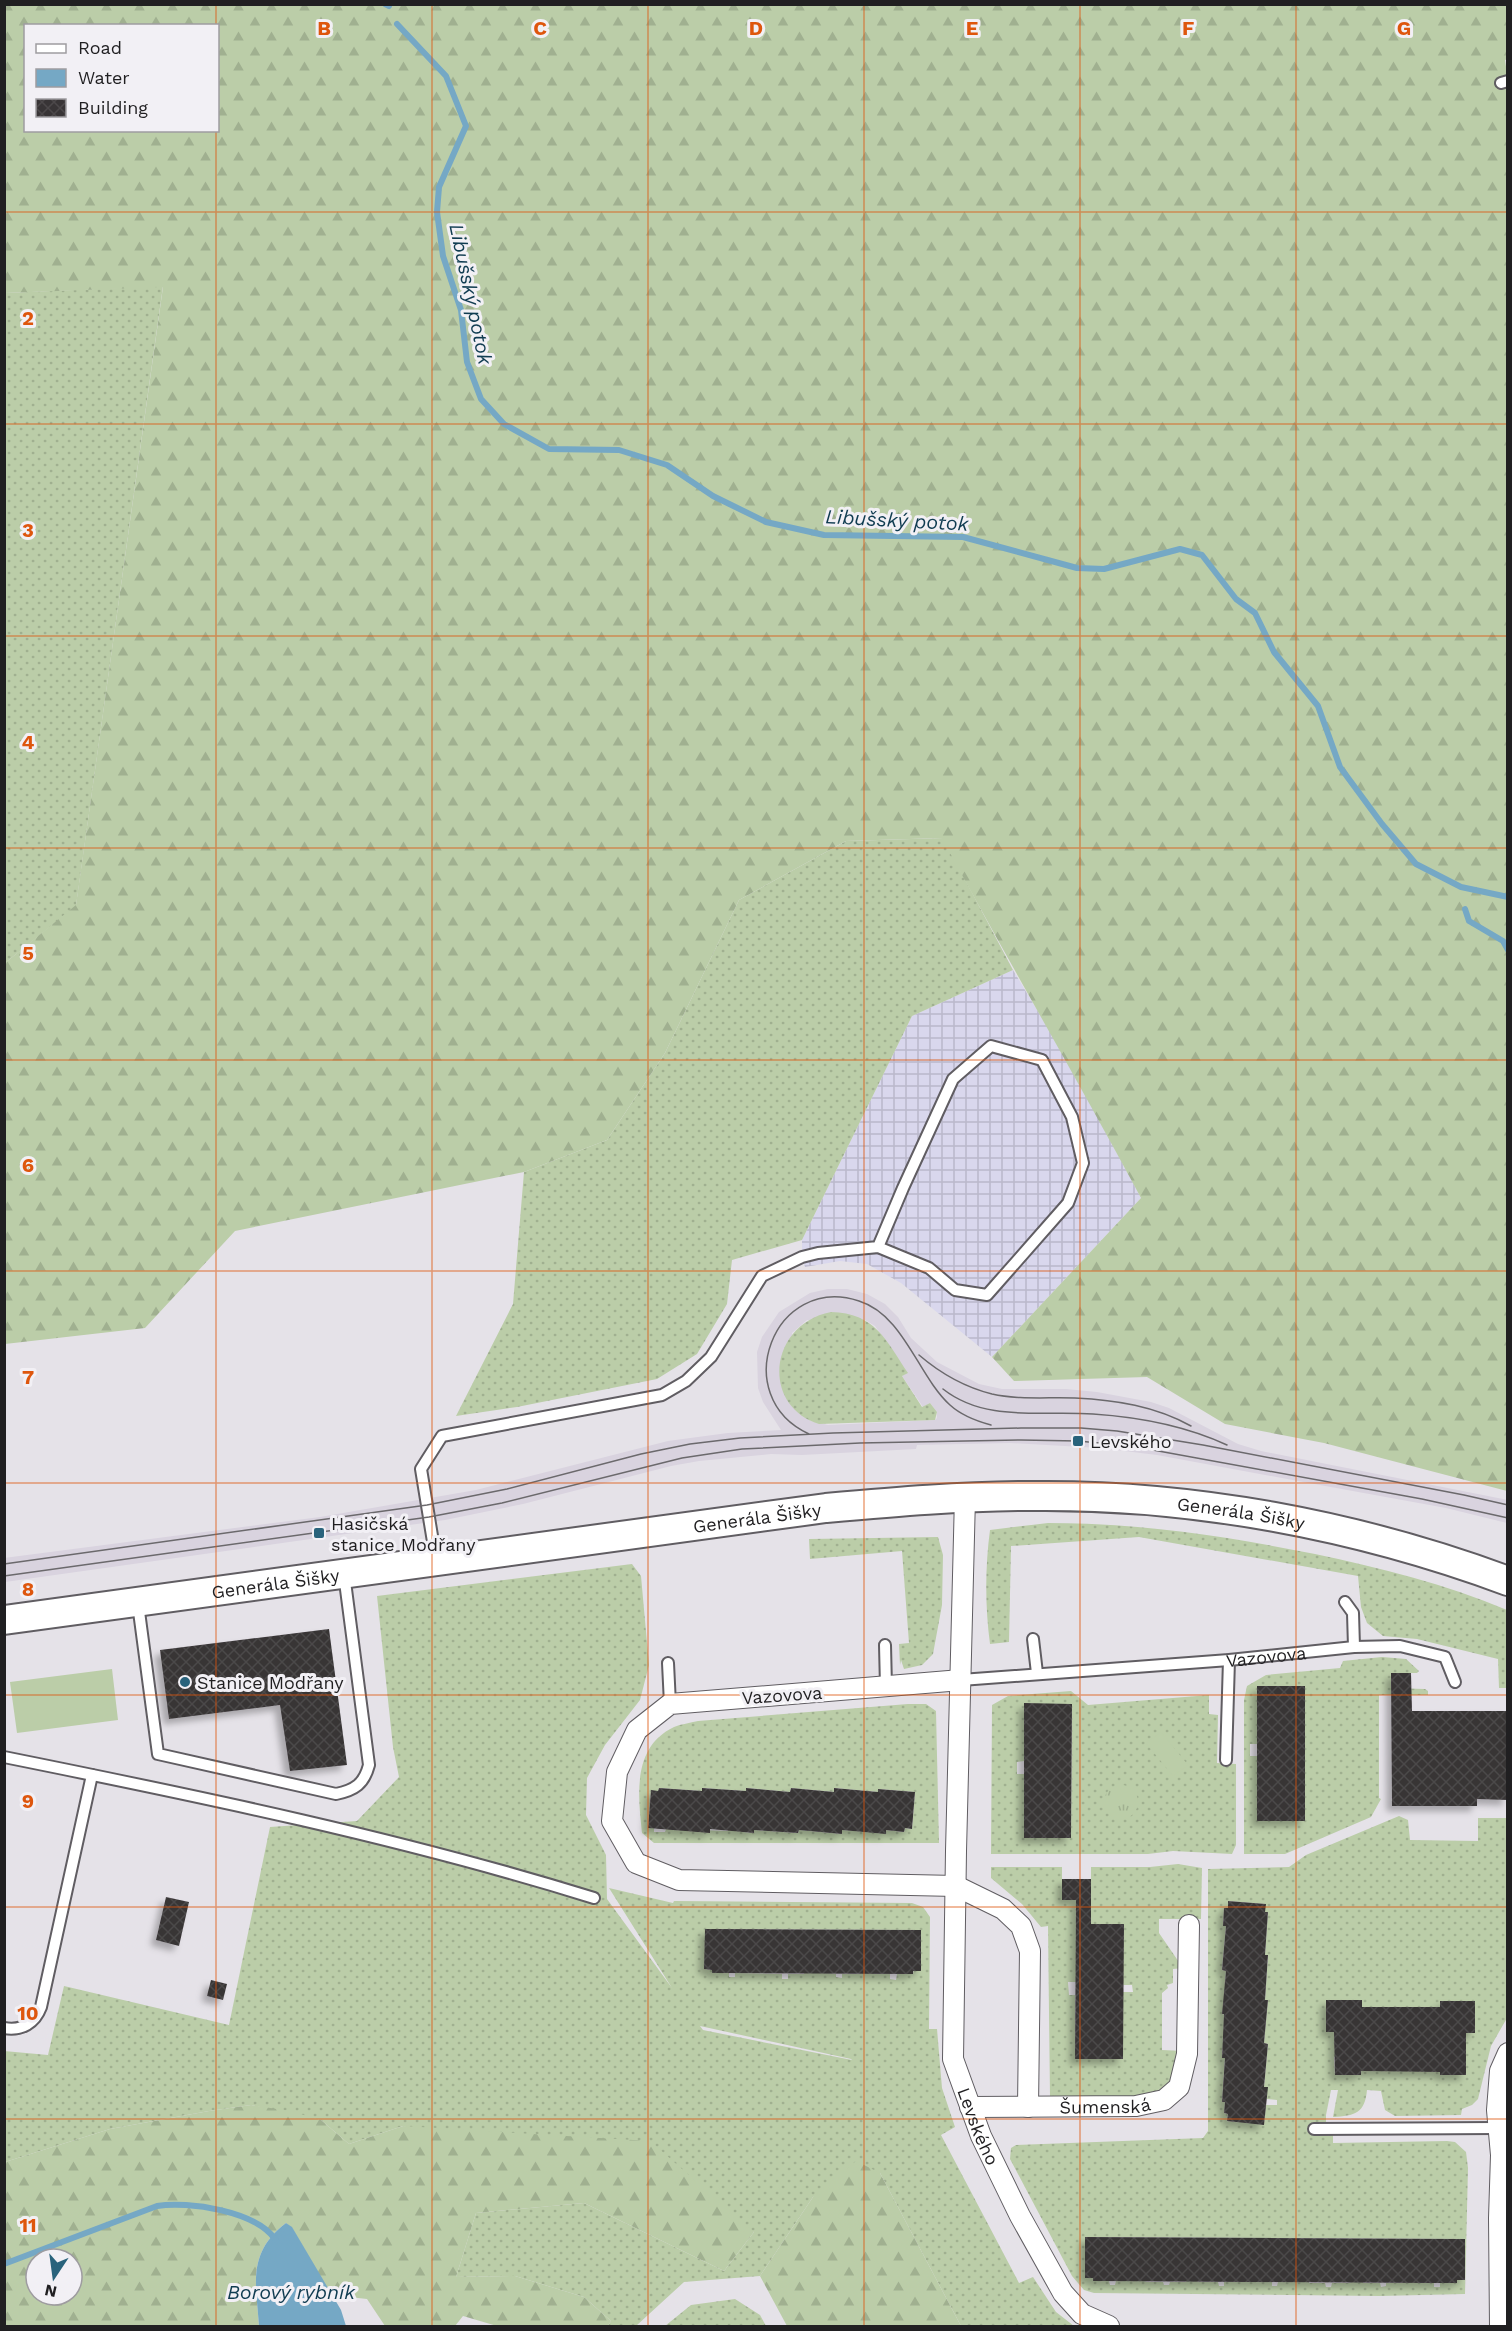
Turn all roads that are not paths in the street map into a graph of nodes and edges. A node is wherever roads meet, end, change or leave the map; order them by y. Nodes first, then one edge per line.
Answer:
1 (878, 1247) junction
2 (966, 1497) junction
3 (436, 1561) junction
4 (344, 1573) junction
5 (1508, 1581) edge
6 (138, 1602) junction
7 (1345, 1602) dead end
8 (4, 1620) edge
9 (1033, 1639) dead end
10 (885, 1645) dead end
11 (1354, 1647) junction
12 (1228, 1660) junction
13 (668, 1664) dead end
14 (1037, 1673) junction
15 (961, 1680) junction
16 (1455, 1682) dead end
17 (886, 1687) junction
18 (670, 1704) junction
19 (4, 1757) edge
20 (1226, 1760) dead end
21 (92, 1775) junction
22 (956, 1886) junction
23 (594, 1898) dead end
24 (1189, 1925) dead end
25 (4, 2028) edge
26 (1508, 2053) edge
27 (970, 2107) junction
28 (1028, 2107) junction
29 (1497, 2128) junction
30 (1314, 2129) dead end
31 (1109, 2326) edge
32 (1500, 2326) edge

1 - 1 lane
1 - 3 lane
2 - 3 main road, Generála Šišky
2 - 5 main road, Generála Šišky
2 - 15 street, Levského
3 - 4 main road, Generála Šišky
4 - 6 main road, Generála Šišky
4 - 6 lane
6 - 8 main road, Generála Šišky
7 - 11 lane
9 - 14 lane
10 - 17 lane
11 - 12 lane, Vazovova
11 - 16 lane, Vazovova
12 - 14 lane, Vazovova
12 - 20 lane
13 - 18 lane
14 - 15 lane, Vazovova
15 - 17 street, Vazovova
15 - 22 street, Levského
17 - 18 street, Vazovova
18 - 22 street
19 - 21 lane
21 - 23 lane
21 - 25 lane
22 - 27 street, Levského
22 - 28 street
24 - 28 street, Šumenská
26 - 29 street
27 - 28 street, Šumenská
27 - 31 street, Levského
29 - 30 lane
29 - 32 street

